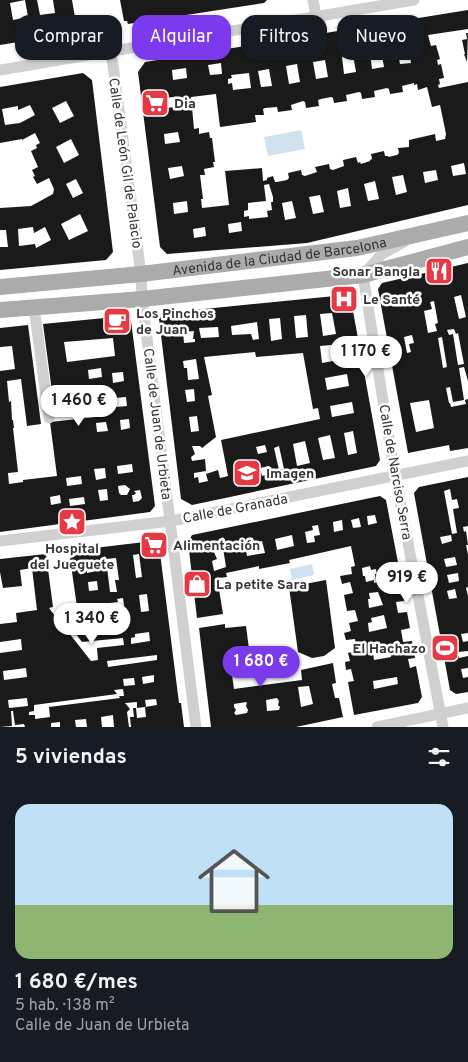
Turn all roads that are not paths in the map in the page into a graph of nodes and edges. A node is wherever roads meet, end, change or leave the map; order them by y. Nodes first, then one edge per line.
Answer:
1 (313, 0) edge
2 (414, 0) edge
3 (316, 15) edge
4 (322, 15) edge
5 (241, 29) edge
6 (122, 49) edge
7 (58, 60) edge
8 (112, 60) edge
9 (0, 70) edge
10 (468, 223) edge
11 (416, 235) junction
12 (468, 247) edge
13 (141, 274) junction
14 (363, 275) junction
15 (1, 287) edge
16 (142, 299) junction
17 (34, 307) junction
18 (0, 310) edge
19 (49, 418) dead end
20 (468, 461) edge
21 (395, 476) junction
22 (171, 521) junction
23 (0, 542) edge
24 (468, 708) edge
25 (441, 714) junction
26 (196, 727) edge
27 (377, 727) edge
28 (443, 727) edge

1 - 3 street
2 - 4 street
5 - 6 street
7 - 9 street
8 - 13 street, Calle de León Gil de Palacio
10 - 11 main road, Avenida de la Ciudad de Barcelona
11 - 13 main road, Avenida de la Ciudad de Barcelona
11 - 14 street, Avenida de la Ciudad de Barcelona
12 - 14 main road, Avenida de la Ciudad de Barcelona
13 - 15 main road, Avenida de la Ciudad de Barcelona
13 - 16 street
14 - 16 main road, Avenida de la Ciudad de Barcelona
14 - 21 street, Calle de Narciso Serra
16 - 17 main road, Avenida de la Ciudad de Barcelona
16 - 22 street, Calle de Juan de Urbieta
17 - 18 main road, Avenida de la Ciudad de Barcelona
17 - 19 street
20 - 21 street, Calle de Granada
21 - 22 street, Calle de Granada
21 - 25 street, Calle de Narciso Serra
22 - 23 street, Calle de Granada
22 - 26 street, Calle de Juan de Urbieta
24 - 25 street
25 - 27 street
25 - 28 street, Calle de Narciso Serra

